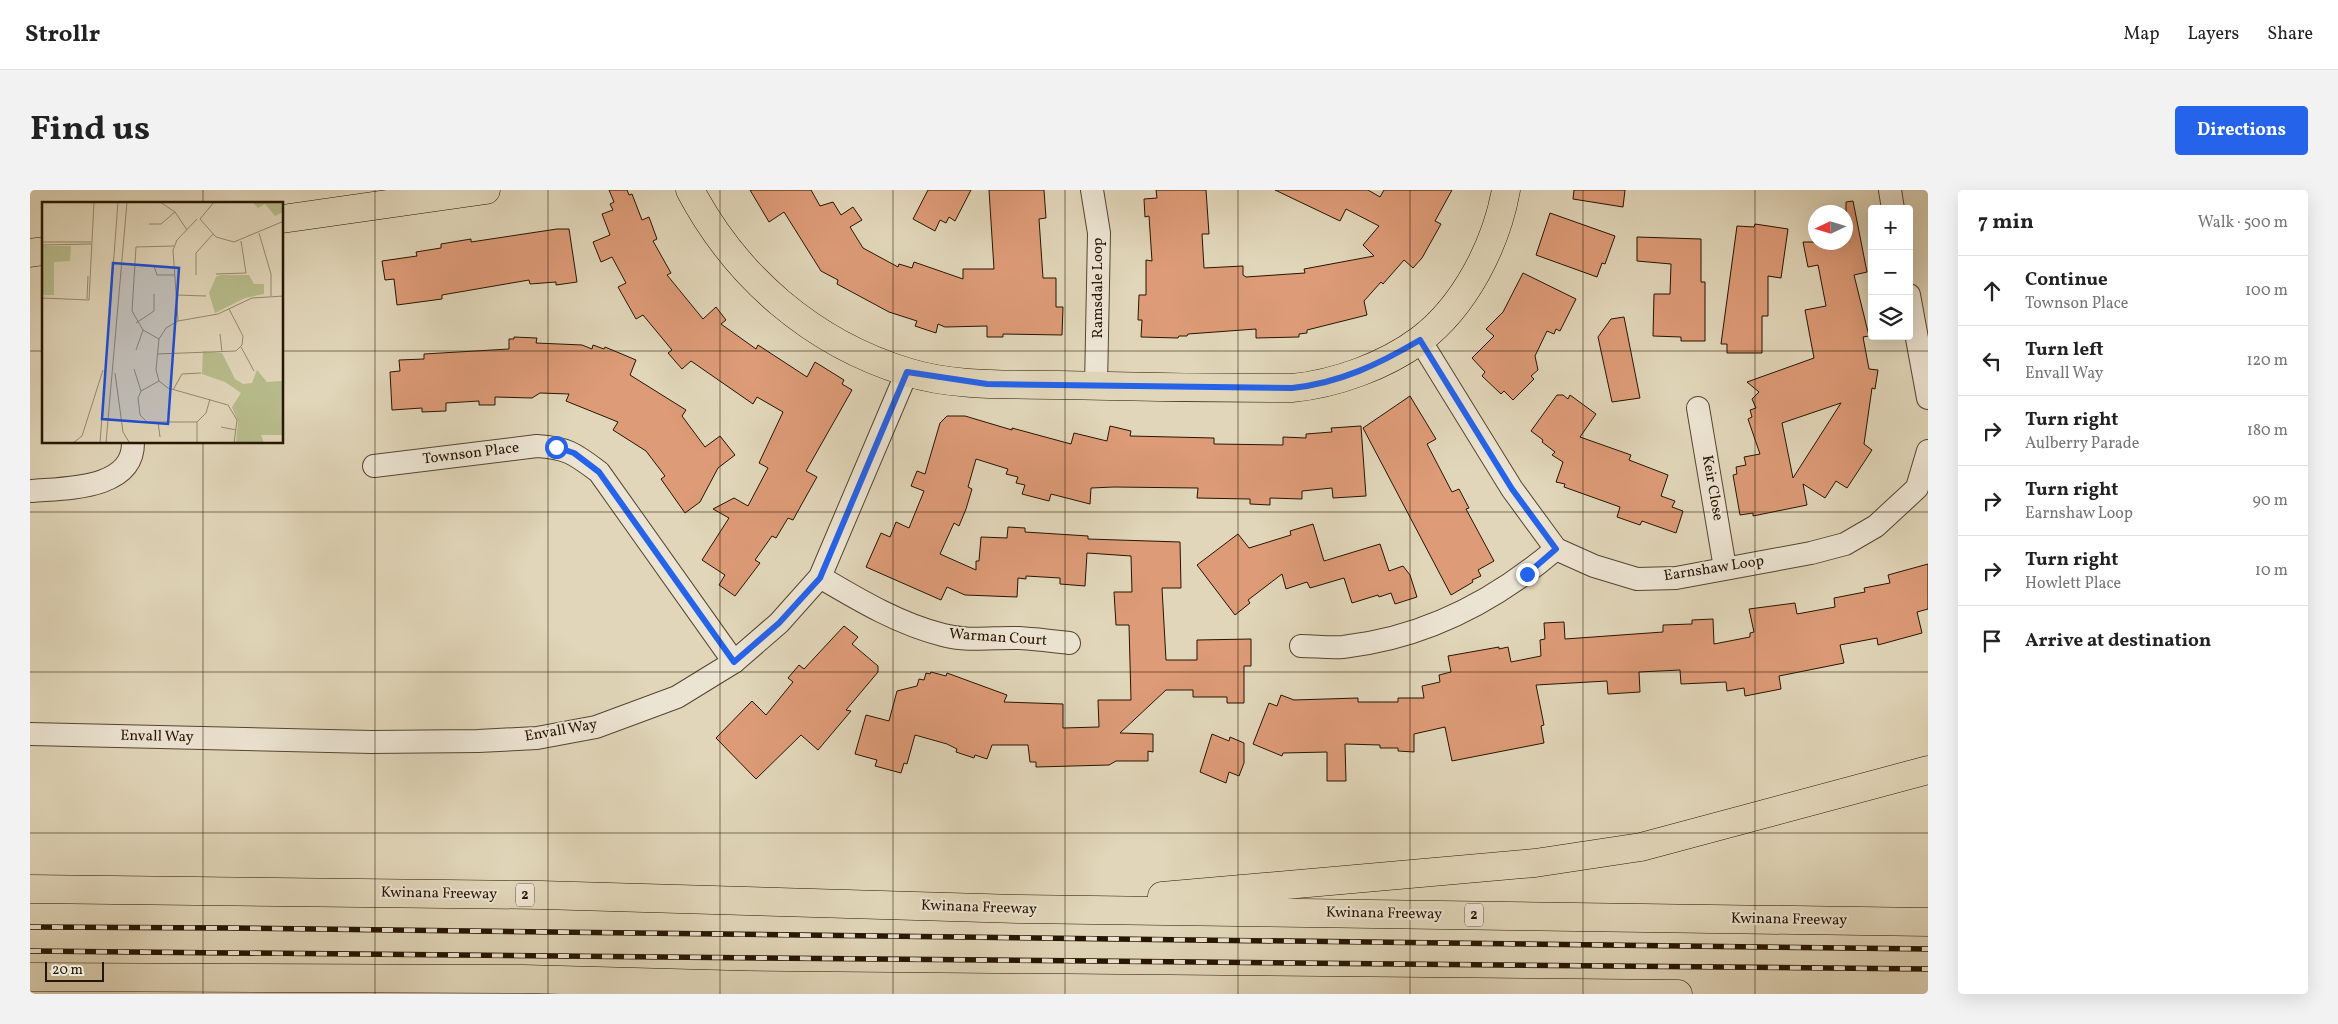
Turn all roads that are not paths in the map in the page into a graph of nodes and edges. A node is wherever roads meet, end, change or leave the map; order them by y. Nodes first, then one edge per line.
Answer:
1 (486, 190) edge
2 (690, 190) edge
3 (1092, 190) edge
4 (1506, 190) edge
5 (1890, 190) edge
6 (358, 199) edge
7 (1893, 205) edge
8 (284, 218) edge
9 (1913, 302) edge
10 (1921, 317) edge
11 (1420, 340) junction
12 (907, 372) junction
13 (1096, 386) junction
14 (1928, 398) edge
15 (1698, 408) dead end
16 (133, 444) edge
17 (1928, 452) edge
18 (374, 466) dead end
19 (32, 491) dead end
20 (1922, 492) edge
21 (1556, 549) junction
22 (1725, 568) junction
23 (820, 578) junction
24 (1069, 643) dead end
25 (1300, 646) dead end
26 (734, 662) junction
27 (30, 734) edge
28 (1928, 770) edge
29 (30, 889) edge
30 (1020, 909) junction
31 (1928, 922) edge
32 (30, 977) edge
33 (746, 985) junction
34 (878, 994) edge
35 (1678, 994) edge

1 - 6 main road
2 - 12 main road
3 - 13 street, Ramsdale Loop
4 - 11 main road
5 - 7 street
6 - 8 main road
9 - 10 street
10 - 14 street
11 - 13 main road
11 - 21 street, Earnshaw Loop
12 - 13 main road
12 - 23 street, Envall Way
15 - 22 street, Keir Close
16 - 19 street
17 - 20 street, Earnshaw Loop
18 - 26 street, Townson Place
20 - 22 street, Earnshaw Loop
21 - 22 street, Earnshaw Loop
21 - 25 street
23 - 24 street, Warman Court
23 - 26 street, Envall Way
26 - 27 street, Envall Way
28 - 30 main road
29 - 30 main road, Kwinana Freeway / 2
30 - 31 main road, Kwinana Freeway / 2
32 - 33 main road
33 - 34 main road
33 - 35 main road

